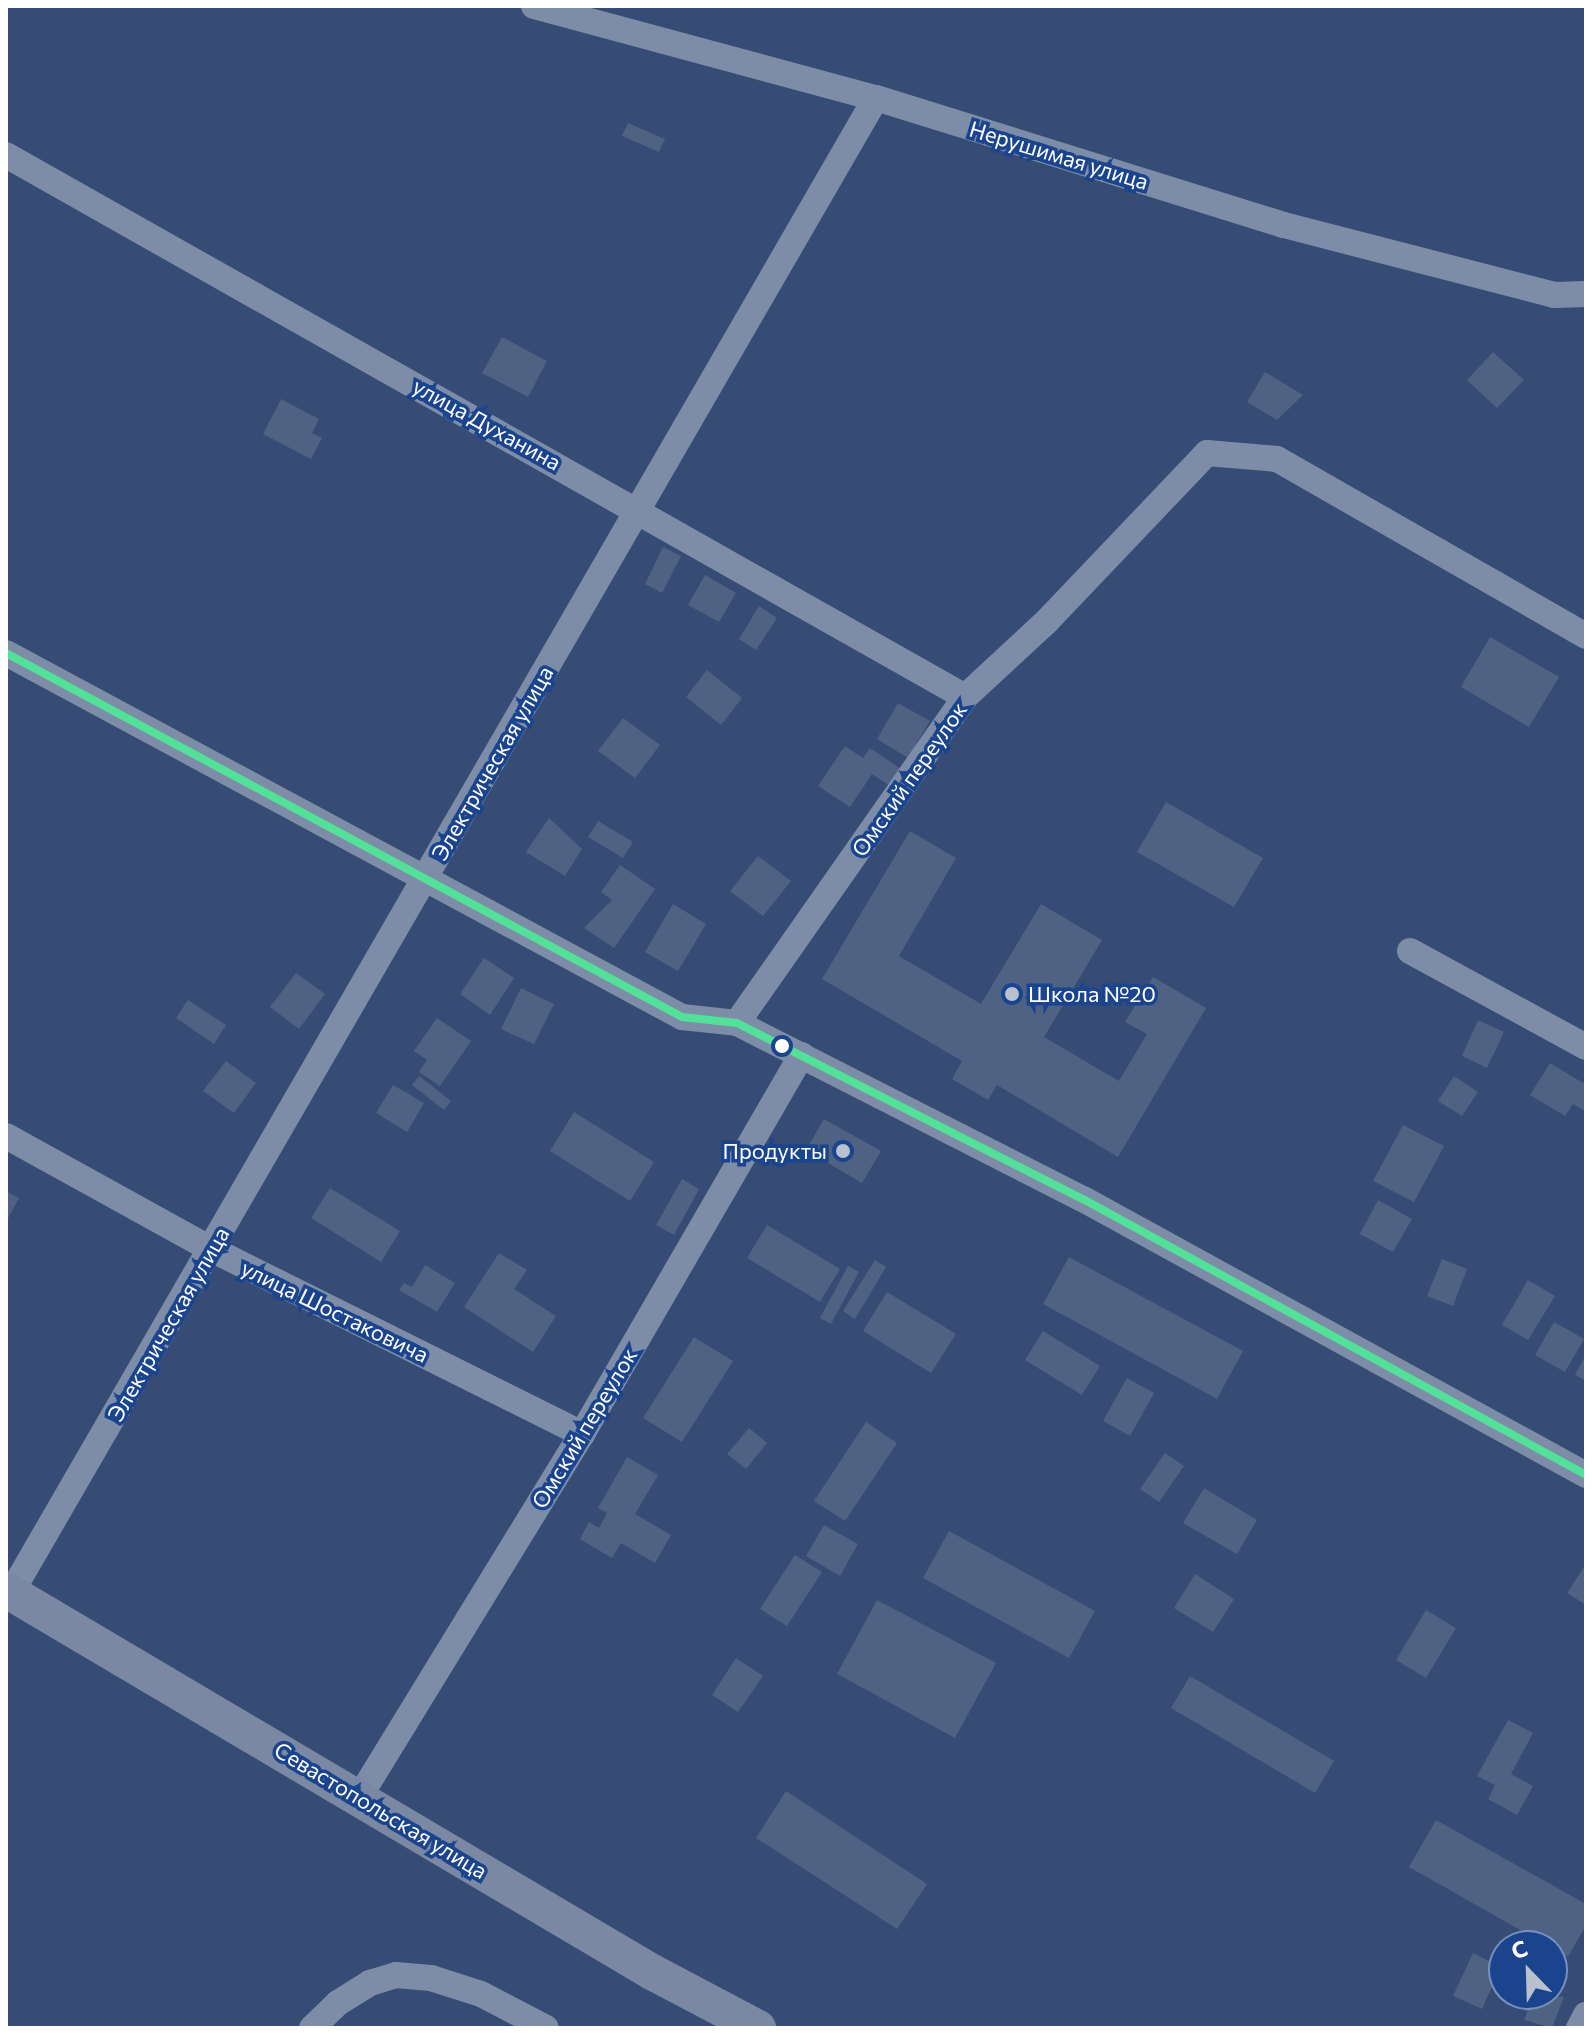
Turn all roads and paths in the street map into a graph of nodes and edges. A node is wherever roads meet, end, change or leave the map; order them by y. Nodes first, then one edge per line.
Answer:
1 (534, 6) edge
2 (876, 98) junction
3 (6, 155) edge
4 (1586, 294) edge
5 (638, 509) junction
6 (1586, 636) edge
7 (6, 653) edge
8 (965, 697) junction
9 (424, 880) junction
10 (1410, 951) dead end
11 (737, 1023) junction
12 (1586, 1047) edge
13 (802, 1055) junction
14 (6, 1136) edge
15 (211, 1249) junction
16 (582, 1434) junction
17 (1586, 1475) edge
18 (8, 1592) edge
19 (360, 1796) junction
20 (1586, 2015) edge
21 (312, 2028) edge
22 (546, 2028) edge
23 (758, 2028) edge
24 (1579, 2028) edge

1 - 2 street, Нерушимая улица
2 - 4 street, Нерушимая улица
2 - 5 street, Электрическая улица
3 - 5 street, улица Духанина
5 - 8 street, улица Духанина
5 - 9 street, Электрическая улица
6 - 8 street, Омский переулок
7 - 9 street
8 - 11 street, Омский переулок
9 - 11 street
9 - 15 street, Электрическая улица
10 - 12 street
11 - 13 street
13 - 16 street, Омский переулок
13 - 17 street
14 - 15 street, улица Шостаковича
15 - 16 street, улица Шостаковича
15 - 18 street, Электрическая улица
16 - 19 street, Омский переулок
18 - 19 street, Севастопольская улица
19 - 23 street, Севастопольская улица
20 - 24 street
21 - 22 street

